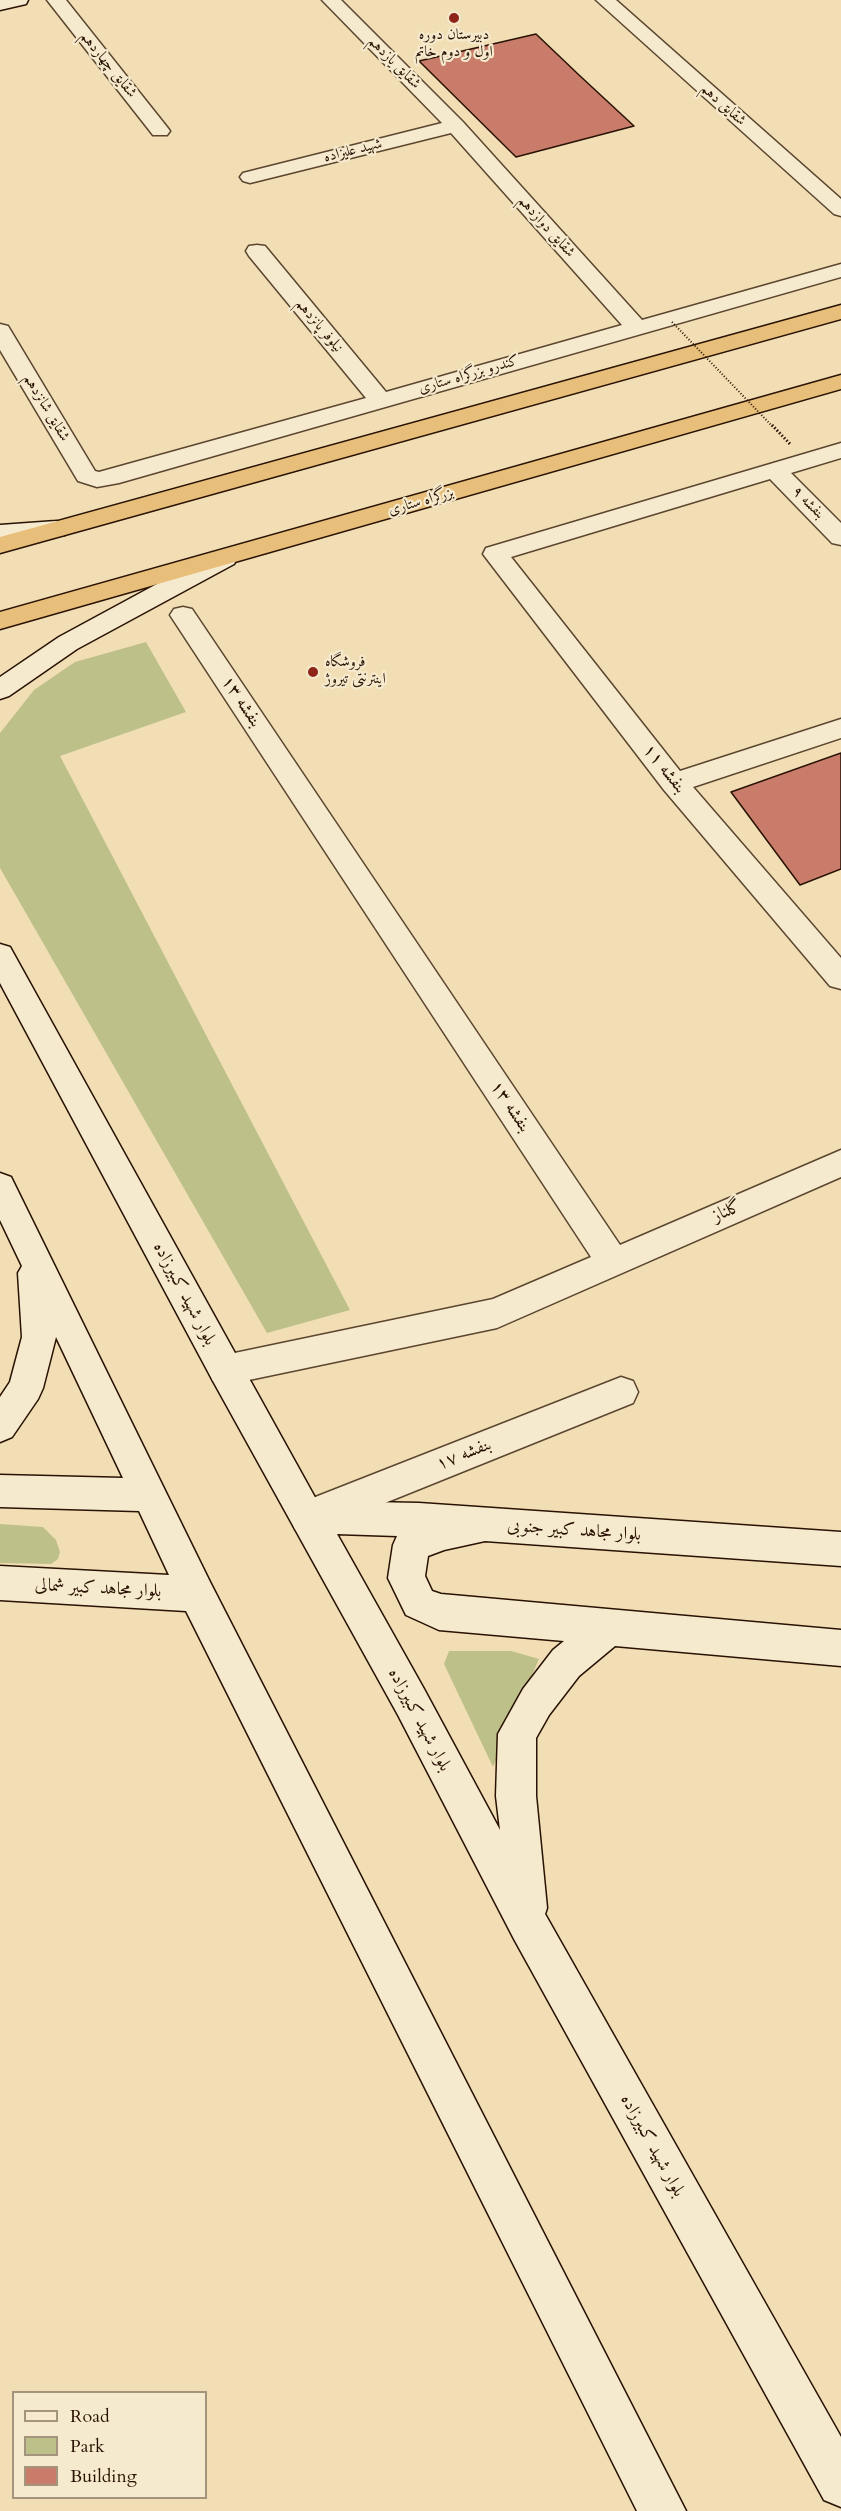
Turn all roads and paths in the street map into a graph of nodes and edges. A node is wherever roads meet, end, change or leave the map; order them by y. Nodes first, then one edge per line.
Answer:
1 (19, 0) edge
2 (56, 0) edge
3 (331, 0) edge
4 (605, 0) edge
5 (0, 4) edge
6 (456, 126) junction
7 (160, 131) dead end
8 (250, 177) dead end
9 (841, 210) edge
10 (257, 251) dead end
11 (841, 270) edge
12 (841, 312) edge
13 (672, 322) dead end
14 (636, 327) junction
15 (0, 330) edge
16 (841, 382) edge
17 (380, 400) junction
18 (790, 444) dead end
19 (841, 450) edge
20 (775, 470) junction
21 (98, 480) joint
22 (56, 529) junction
23 (0, 533) edge
24 (841, 537) edge
25 (0, 545) edge
26 (225, 558) junction
27 (183, 615) dead end
28 (0, 621) edge
29 (0, 690) edge
30 (841, 728) edge
31 (675, 783) junction
32 (0, 955) edge
33 (841, 978) edge
34 (841, 1163) edge
35 (0, 1186) edge
36 (34, 1257) junction
37 (613, 1262) junction
38 (225, 1370) junction
39 (621, 1392) dead end
40 (0, 1426) edge
41 (0, 1491) edge
42 (149, 1495) junction
43 (308, 1517) junction
44 (484, 1525) junction
45 (841, 1549) edge
46 (0, 1583) edge
47 (196, 1594) junction
48 (607, 1629) junction
49 (841, 1648) edge
50 (528, 1925) junction
51 (841, 2483) edge
52 (662, 2511) edge

1 - 5 street
2 - 7 street, شقایق چهاردهم
3 - 6 street, شقایق یازدهم
4 - 9 street, شقایق دهم
6 - 8 street, شهید علیزاده
6 - 14 street, شقایق دوازدهم
10 - 17 street, نیلوفر پانزدهم
11 - 14 street, کندرو بزرگراه ستاری
12 - 22 highway
13 - 18 path, bridge
14 - 17 street, کندرو بزرگراه ستاری
15 - 21 street, شقایق شانزدهم
16 - 26 highway, بزرگراه ستاری
17 - 21 street, کندرو بزرگراه ستاری
19 - 20 street
20 - 24 street, بنفشه ۹
20 - 31 street, بنفشه ۱۱
22 - 23 street
22 - 25 highway
26 - 28 highway, بزرگراه ستاری
26 - 29 street
27 - 37 street, بنفشه ۱۳
30 - 31 street
31 - 33 street, بنفشه ۱۱
32 - 38 street, بلوار شهید کبیرزاده
34 - 37 street, گلناز
35 - 36 street
36 - 40 street
36 - 42 street
37 - 38 street
38 - 43 street, بلوار شهید کبیرزاده
39 - 43 street, بنفشه ۱۷
41 - 42 street
42 - 47 street
43 - 44 street, بلوار مجاهد کبیر جنوبی
43 - 50 street, بلوار شهید کبیرزاده
44 - 45 street, بلوار مجاهد کبیر جنوبی
44 - 48 street
46 - 47 street, بلوار مجاهد کبیر شمالی
47 - 52 street
48 - 49 street
48 - 50 street
50 - 51 street, بلوار شهید کبیرزاده

